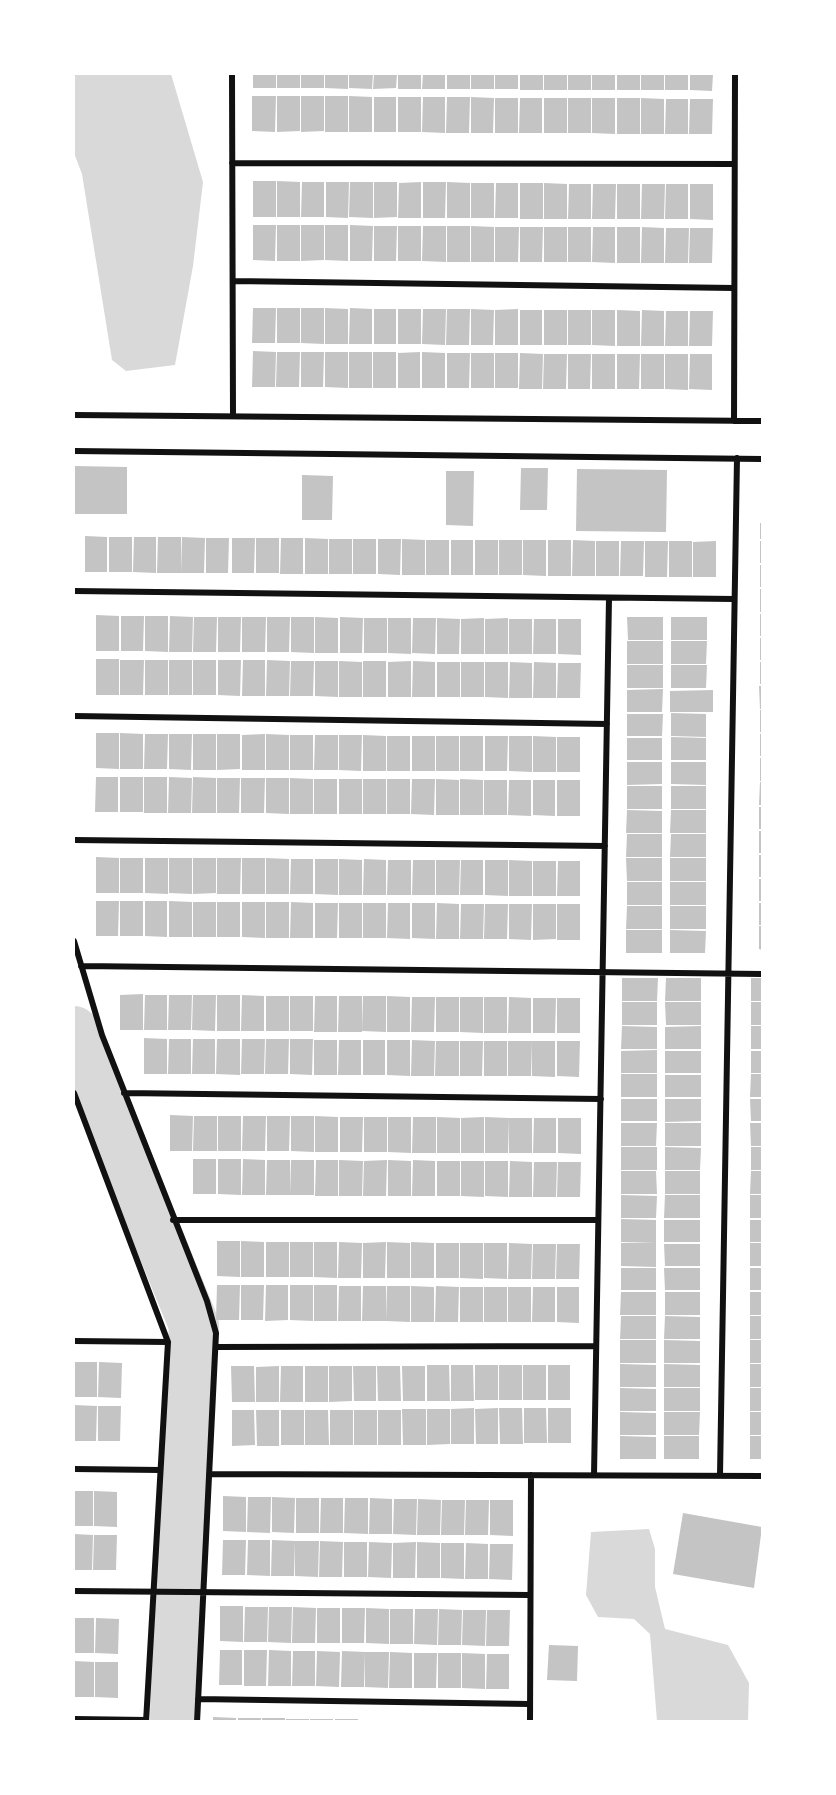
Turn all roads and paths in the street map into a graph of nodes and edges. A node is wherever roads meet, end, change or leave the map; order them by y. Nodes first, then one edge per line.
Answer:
1 (232, 74) edge
2 (735, 74) edge
3 (232, 163) junction
4 (735, 164) junction
5 (233, 281) junction
6 (734, 288) junction
7 (74, 416) edge
8 (233, 416) junction
9 (734, 421) junction
10 (762, 421) edge
11 (74, 451) edge
12 (737, 458) junction
13 (762, 459) edge
14 (74, 591) edge
15 (609, 598) junction
16 (734, 599) junction
17 (74, 716) edge
18 (607, 724) junction
19 (74, 840) edge
20 (605, 846) junction
21 (74, 941) edge
22 (81, 966) junction
23 (603, 972) junction
24 (728, 974) junction
25 (762, 974) edge
26 (74, 1093) edge
27 (124, 1093) junction
28 (601, 1099) junction
29 (173, 1220) junction
30 (598, 1220) junction
31 (74, 1341) edge
32 (168, 1342) junction
33 (596, 1346) junction
34 (217, 1347) junction
35 (74, 1469) edge
36 (160, 1470) junction
37 (209, 1474) junction
38 (531, 1475) junction
39 (594, 1475) junction
40 (720, 1475) junction
41 (762, 1476) edge
42 (74, 1591) edge
43 (153, 1592) junction
44 (200, 1592) junction
45 (530, 1595) junction
46 (198, 1699) junction
47 (529, 1704) junction
48 (74, 1719) edge
49 (146, 1721) edge
50 (197, 1722) edge
51 (530, 1722) edge

1 - 3 street
2 - 4 street
3 - 4 street
3 - 5 street
4 - 6 street
5 - 6 street
5 - 8 street
6 - 9 street
7 - 8 street
8 - 9 street
9 - 10 street
11 - 12 street
12 - 13 street
12 - 16 street
14 - 15 street
15 - 16 street
15 - 18 street
16 - 24 street
17 - 18 street
18 - 20 street
19 - 20 street
20 - 23 street
21 - 22 street
22 - 23 street
22 - 27 street
23 - 24 street
23 - 28 street
24 - 25 street
24 - 40 street
26 - 32 street
27 - 28 street
27 - 29 street
28 - 30 street
29 - 30 street
29 - 34 street
30 - 33 street
31 - 32 street
32 - 36 street
33 - 34 street
33 - 39 street
34 - 37 street
35 - 36 street
36 - 43 street
37 - 38 street
37 - 44 street
38 - 39 street
38 - 45 street
39 - 40 street
40 - 41 street
42 - 43 street
43 - 44 street
43 - 49 street
44 - 45 street
44 - 46 street
45 - 47 street
46 - 47 street
46 - 50 street
47 - 51 street
48 - 49 street

